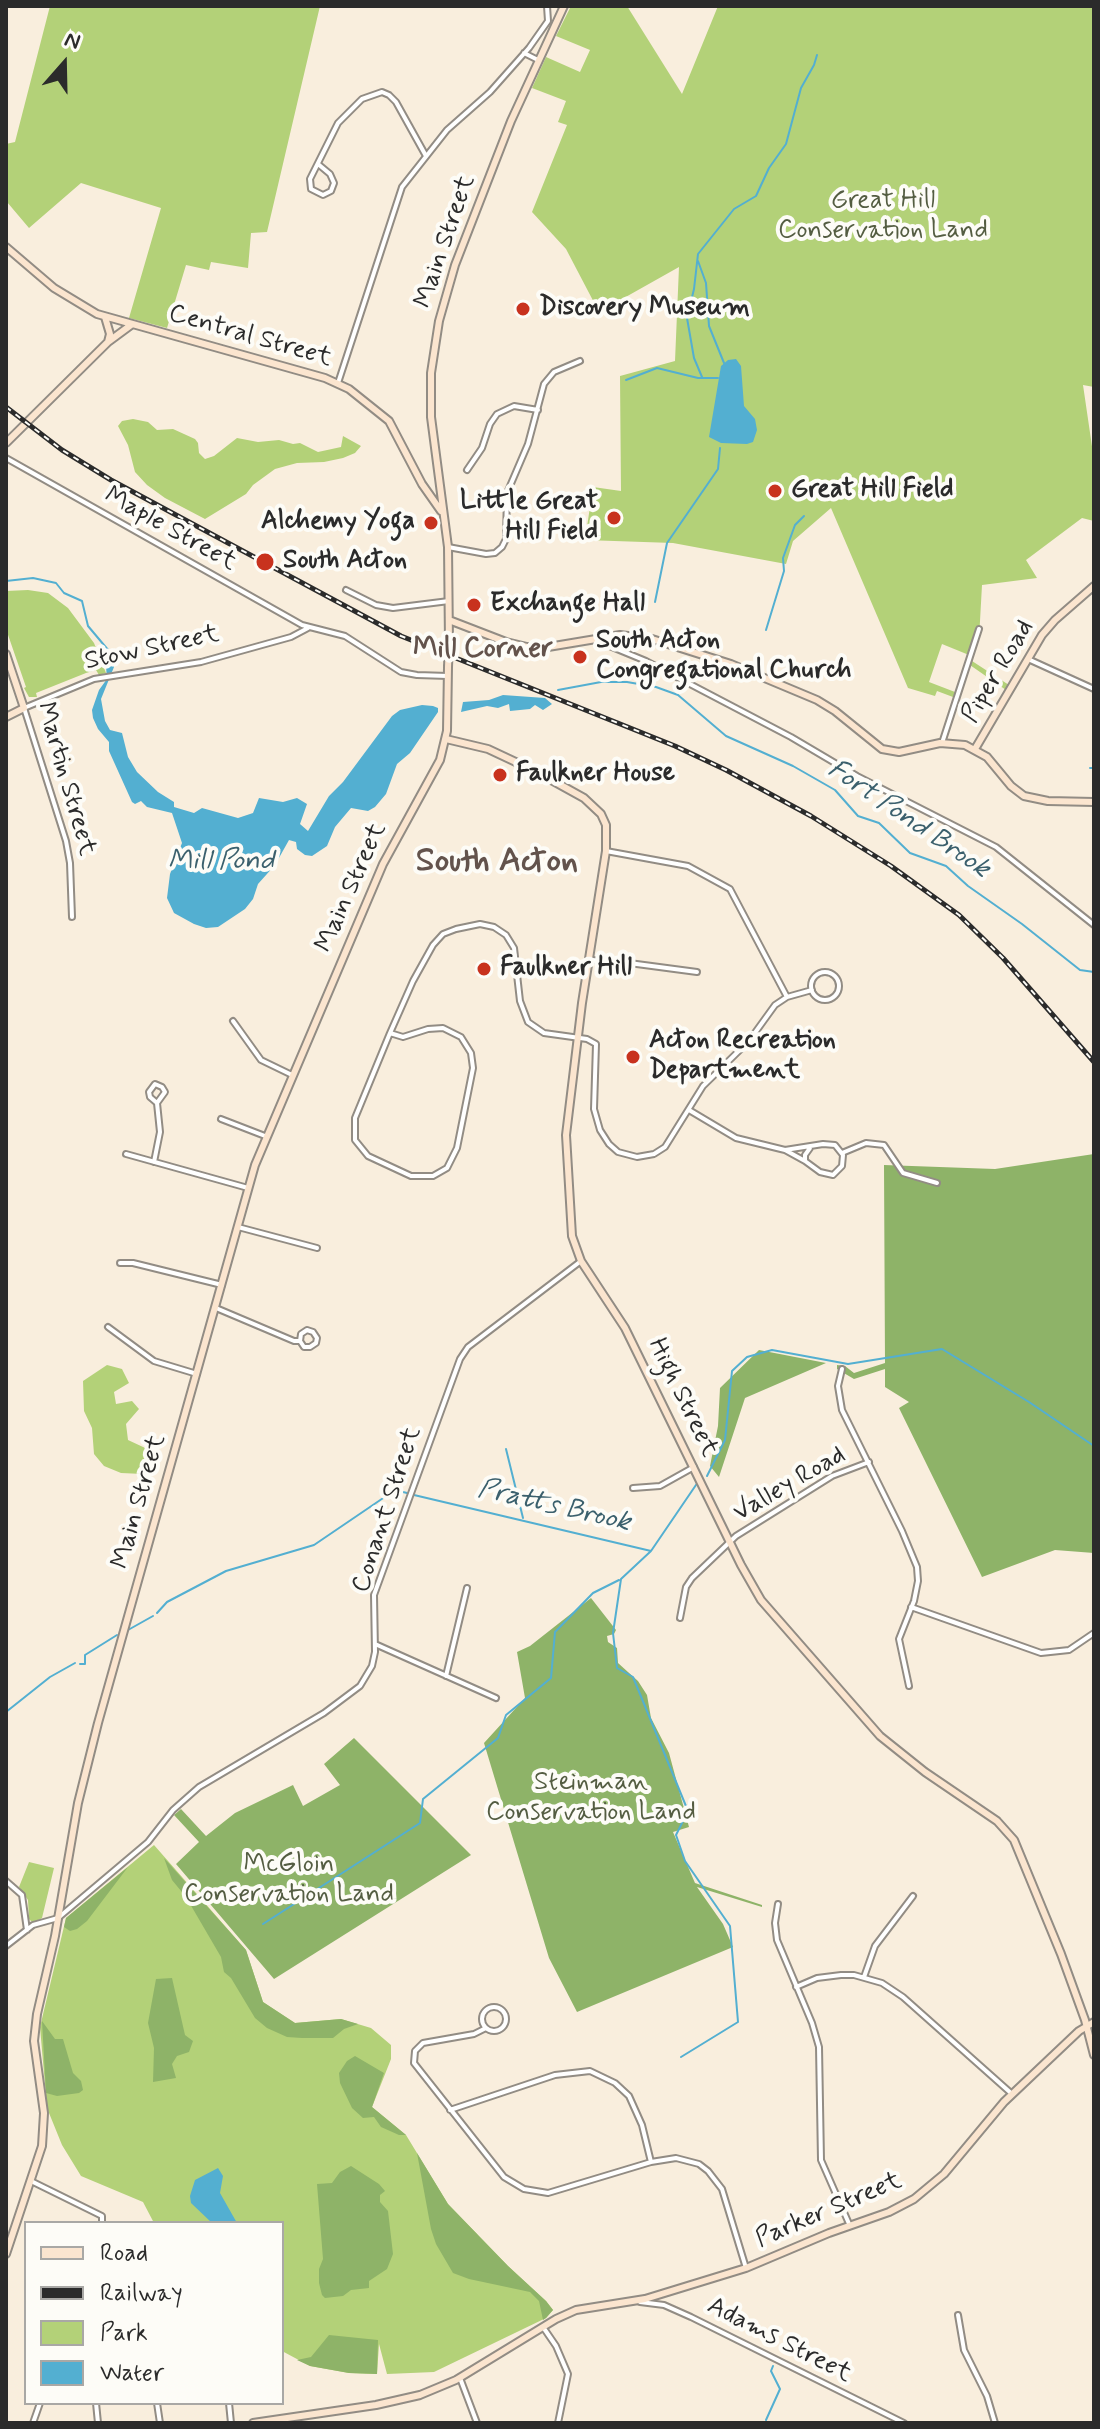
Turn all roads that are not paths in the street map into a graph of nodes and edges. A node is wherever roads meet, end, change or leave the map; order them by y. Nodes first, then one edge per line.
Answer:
1 (564, 6) edge
2 (548, 9) edge
3 (559, 16) junction
4 (524, 53) junction
5 (538, 60) junction
6 (426, 156) junction
7 (318, 164) junction
8 (6, 247) edge
9 (105, 317) junction
10 (131, 324) junction
11 (108, 342) junction
12 (580, 361) dead end
13 (338, 383) junction
14 (538, 410) junction
15 (6, 443) edge
16 (6, 458) edge
17 (467, 470) dead end
18 (443, 512) junction
19 (448, 547) junction
20 (1094, 586) edge
21 (346, 590) dead end
22 (449, 601) junction
23 (449, 620) junction
24 (308, 628) junction
25 (979, 629) dead end
26 (595, 640) junction
27 (6, 654) edge
28 (1028, 659) junction
29 (448, 676) junction
30 (1094, 689) edge
31 (24, 708) junction
32 (9, 716) edge
33 (6, 724) edge
34 (446, 739) junction
35 (942, 743) junction
36 (975, 749) junction
37 (1094, 802) edge
38 (606, 851) junction
39 (1094, 916) edge
40 (72, 917) dead end
41 (1092, 924) edge
42 (589, 960) junction
43 (697, 972) dead end
44 (812, 990) junction
45 (787, 997) junction
46 (233, 1021) dead end
47 (390, 1033) junction
48 (577, 1038) junction
49 (292, 1075) junction
50 (157, 1103) junction
51 (689, 1110) junction
52 (221, 1119) dead end
53 (265, 1136) junction
54 (810, 1148) junction
55 (785, 1150) junction
56 (842, 1153) junction
57 (126, 1154) dead end
58 (805, 1161) junction
59 (154, 1162) junction
60 (937, 1183) dead end
61 (248, 1188) junction
62 (238, 1227) junction
63 (317, 1248) dead end
64 (581, 1261) junction
65 (120, 1263) dead end
66 (222, 1285) junction
67 (216, 1308) junction
68 (108, 1327) dead end
69 (300, 1341) junction
70 (842, 1369) dead end
71 (197, 1374) junction
72 (869, 1462) junction
73 (694, 1467) junction
74 (633, 1488) dead end
75 (730, 1541) junction
76 (467, 1588) dead end
77 (911, 1607) junction
78 (680, 1618) dead end
79 (1094, 1633) edge
80 (375, 1644) junction
81 (446, 1676) junction
82 (909, 1686) dead end
83 (496, 1698) dead end
84 (6, 1881) edge
85 (913, 1896) dead end
86 (778, 1904) dead end
87 (58, 1918) junction
88 (27, 1930) junction
89 (6, 1946) edge
90 (864, 1977) junction
91 (796, 1987) junction
92 (1094, 2022) edge
93 (1087, 2026) junction
94 (486, 2028) junction
95 (1094, 2055) edge
96 (1012, 2094) junction
97 (450, 2110) junction
98 (651, 2162) junction
99 (31, 2181) junction
100 (103, 2220) edge
101 (850, 2226) junction
102 (6, 2254) edge
103 (746, 2268) junction
104 (634, 2301) junction
105 (958, 2315) dead end
106 (543, 2327) junction
107 (460, 2378) junction
108 (300, 2419) edge
109 (253, 2423) edge
110 (477, 2423) edge
111 (558, 2423) edge
112 (904, 2423) edge
113 (995, 2423) edge

1 - 3 street, Main Street
2 - 3 street
2 - 4 street
3 - 5 street, Main Street
4 - 5 street
4 - 6 street
5 - 18 street, Main Street
6 - 7 street
6 - 13 street
7 - 7 street
8 - 9 street, Central Street
9 - 10 street, Central Street
9 - 11 street
10 - 11 street
10 - 13 street, Central Street
11 - 15 street
12 - 14 street
13 - 18 street, Central Street
14 - 17 street
14 - 19 street
16 - 24 street, Maple Street
18 - 19 street, Main Street
19 - 22 street, Main Street
20 - 28 street, Piper Road
21 - 22 street
22 - 23 street, Main Street
23 - 26 street
23 - 29 street, Main Street, bridge
24 - 29 street, Maple Street
24 - 31 street, Stow Street
25 - 35 street
26 - 35 street
26 - 41 street
27 - 31 street, Martin Street
28 - 30 street
28 - 36 street, Piper Road
29 - 34 street, Main Street
31 - 32 street, Stow Street
31 - 40 street, Martin Street
32 - 33 street
34 - 38 street, High Street
34 - 49 street, Main Street
35 - 36 street
36 - 37 street
38 - 42 street, High Street
38 - 45 street
39 - 41 street
42 - 43 street
42 - 48 street, High Street
44 - 44 street
44 - 45 street
45 - 51 street
46 - 49 street
47 - 47 street
47 - 48 street
48 - 51 street
48 - 64 street, High Street
49 - 53 street, Main Street
50 - 50 street
50 - 59 street
51 - 55 street
52 - 53 street
53 - 61 street, Main Street
54 - 55 street
54 - 56 street
54 - 58 street
55 - 58 street
56 - 58 street
56 - 60 street
57 - 59 street
59 - 61 street
61 - 62 street, Main Street
62 - 63 street
62 - 66 street, Main Street
64 - 73 street, High Street
64 - 80 street, Conant Street
65 - 66 street
66 - 67 street, Main Street
67 - 69 street
67 - 71 street, Main Street
68 - 71 street
69 - 69 street
70 - 72 street
71 - 87 street, Main Street
72 - 75 street, Valley Road
72 - 77 street
73 - 74 street
73 - 75 street, High Street
75 - 78 street, Valley Road
75 - 93 street, High Street
76 - 81 street
77 - 79 street
77 - 82 street
80 - 81 street
80 - 87 street, Conant Street
81 - 83 street
84 - 88 street
85 - 90 street
86 - 91 street
87 - 88 street, Conant Street
87 - 99 street, Main Street
88 - 89 street, Conant Street
90 - 91 street
90 - 96 street
91 - 101 street
92 - 93 street, Parker Street
93 - 95 street, High Street
93 - 96 street, Parker Street
94 - 94 street
94 - 97 street
96 - 101 street, Parker Street
97 - 98 street
97 - 98 street
98 - 103 street
99 - 100 street
99 - 102 street, Main Street
101 - 103 street, Parker Street
103 - 104 street, Parker Street
104 - 106 street, Parker Street
104 - 112 street, Adams Street
105 - 113 street
106 - 107 street, Parker Street
106 - 111 street
107 - 108 street, Parker Street
107 - 110 street
108 - 109 street, Parker Street

